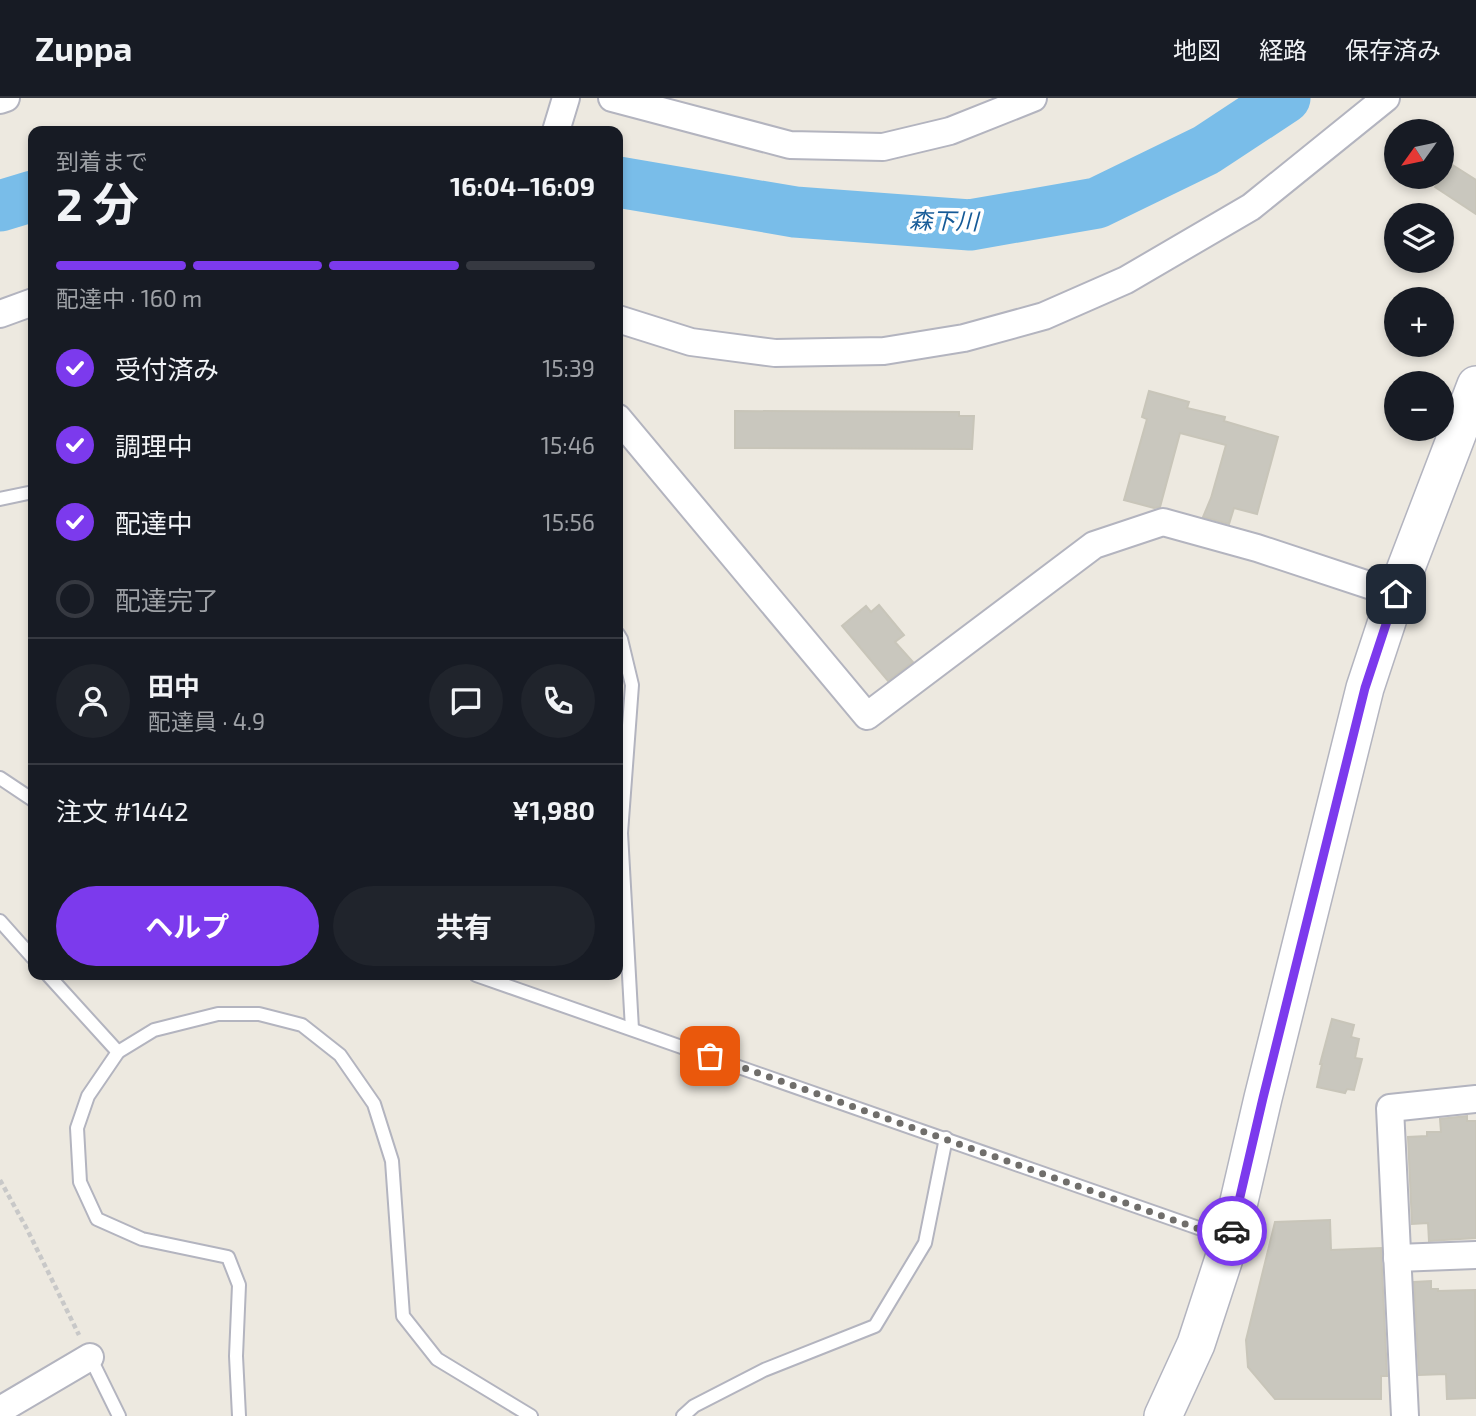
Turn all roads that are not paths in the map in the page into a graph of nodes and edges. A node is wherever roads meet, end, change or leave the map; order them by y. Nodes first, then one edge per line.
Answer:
1 (6, 98) edge
2 (566, 98) edge
3 (612, 98) edge
4 (1033, 98) edge
5 (1386, 98) edge
6 (0, 100) edge
7 (558, 126) edge
8 (28, 304) edge
9 (0, 314) edge
10 (623, 321) edge
11 (1476, 385) edge
12 (623, 424) edge
13 (28, 493) edge
14 (0, 499) edge
15 (1396, 594) junction
16 (623, 647) edge
17 (0, 778) edge
18 (28, 797) edge
19 (623, 806) edge
20 (623, 869) edge
21 (0, 921) edge
22 (28, 952) edge
23 (53, 980) edge
24 (490, 980) edge
25 (632, 1029) junction
26 (118, 1052) junction
27 (1476, 1099) edge
28 (946, 1138) junction
29 (1230, 1240) junction
30 (1476, 1255) edge
31 (1397, 1258) junction
32 (90, 1357) joint
33 (0, 1410) edge
34 (119, 1416) edge
35 (239, 1416) edge
36 (531, 1416) edge
37 (683, 1416) edge
38 (1163, 1416) edge
39 (1405, 1416) edge

1 - 6 street
2 - 7 street
3 - 4 street
5 - 10 street
8 - 9 street
11 - 15 main road
12 - 15 street
13 - 14 lane
15 - 29 main road
16 - 19 lane
17 - 18 lane
20 - 25 lane
21 - 22 lane
23 - 26 lane
24 - 25 lane
25 - 28 lane
26 - 35 lane
26 - 36 lane
27 - 31 street
28 - 29 lane
28 - 37 lane
29 - 38 main road
30 - 31 street
31 - 39 street
32 - 33 street
32 - 34 lane

